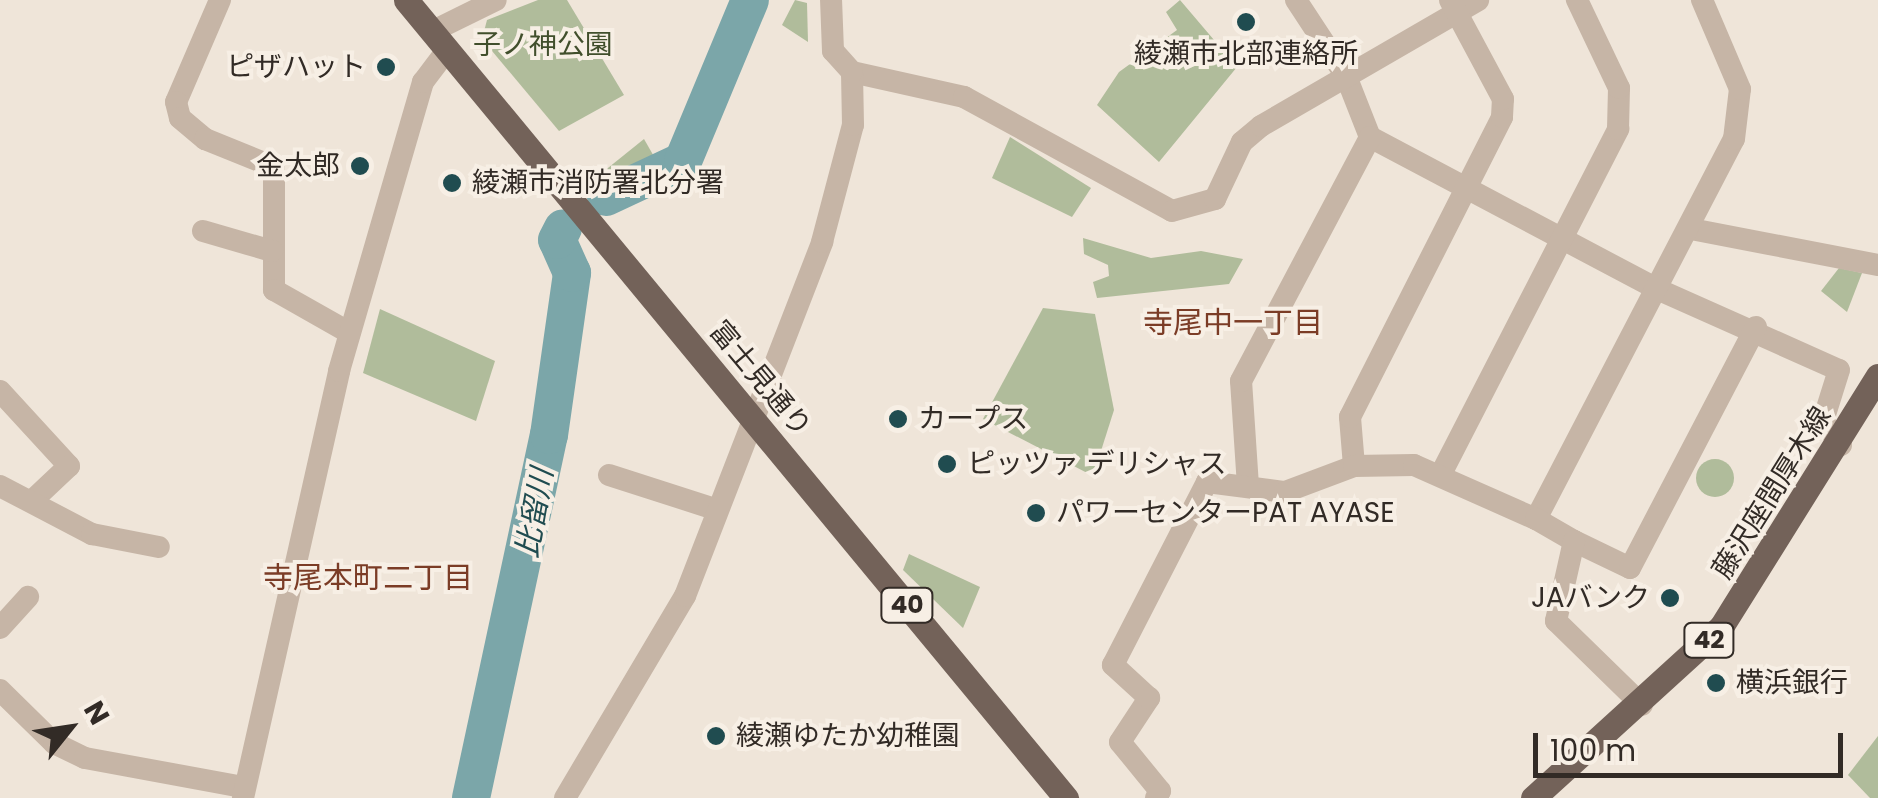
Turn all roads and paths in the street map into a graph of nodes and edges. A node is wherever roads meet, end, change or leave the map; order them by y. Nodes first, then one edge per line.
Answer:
1 (220, 0) edge
2 (406, 0) edge
3 (496, 0) edge
4 (831, 0) edge
5 (1296, 0) edge
6 (1478, 0) edge
7 (1577, 0) edge
8 (1702, 0) edge
9 (1454, 6) edge
10 (439, 41) junction
11 (852, 72) junction
12 (1346, 76) junction
13 (1370, 138) junction
14 (1462, 188) junction
15 (1690, 229) junction
16 (203, 231) dead end
17 (1560, 240) junction
18 (272, 251) junction
19 (1878, 265) edge
20 (1657, 289) junction
21 (1756, 328) junction
22 (350, 334) junction
23 (1878, 376) edge
24 (0, 391) edge
25 (749, 410) junction
26 (1840, 445) junction
27 (1354, 466) junction
28 (1442, 472) junction
29 (609, 475) dead end
30 (0, 486) edge
31 (1248, 486) junction
32 (35, 498) junction
33 (715, 509) junction
34 (1536, 519) junction
35 (1574, 541) junction
36 (159, 547) dead end
37 (0, 690) edge
38 (1642, 705) junction
39 (243, 792) edge
40 (565, 798) edge
41 (1066, 798) edge
42 (1156, 798) edge
43 (1533, 798) edge

1 - 18 street
2 - 10 main road, 富士見通り / 40
3 - 10 street
4 - 11 street
5 - 12 street
6 - 9 street
7 - 17 street
8 - 15 street
9 - 12 street
9 - 14 street
10 - 22 street
10 - 25 main road, 富士見通り / 40
11 - 12 street
11 - 25 street
12 - 13 street
13 - 14 street
13 - 31 street
14 - 17 street
14 - 27 street
15 - 19 street
15 - 20 street
16 - 18 street
17 - 20 street
17 - 28 street
18 - 22 street
20 - 21 street
20 - 34 street
21 - 26 street
21 - 35 street
22 - 39 street
23 - 26 main road, 藤沢座間厚木線 / 42
24 - 32 street
25 - 33 street
25 - 41 main road, 富士見通り / 40
26 - 38 main road, 藤沢座間厚木線 / 42
27 - 28 street
27 - 31 street
28 - 34 street
29 - 33 street
30 - 32 street
31 - 42 street
32 - 36 street
33 - 40 street
34 - 35 street
35 - 38 street
37 - 39 street
38 - 43 main road, 藤沢座間厚木線 / 42

